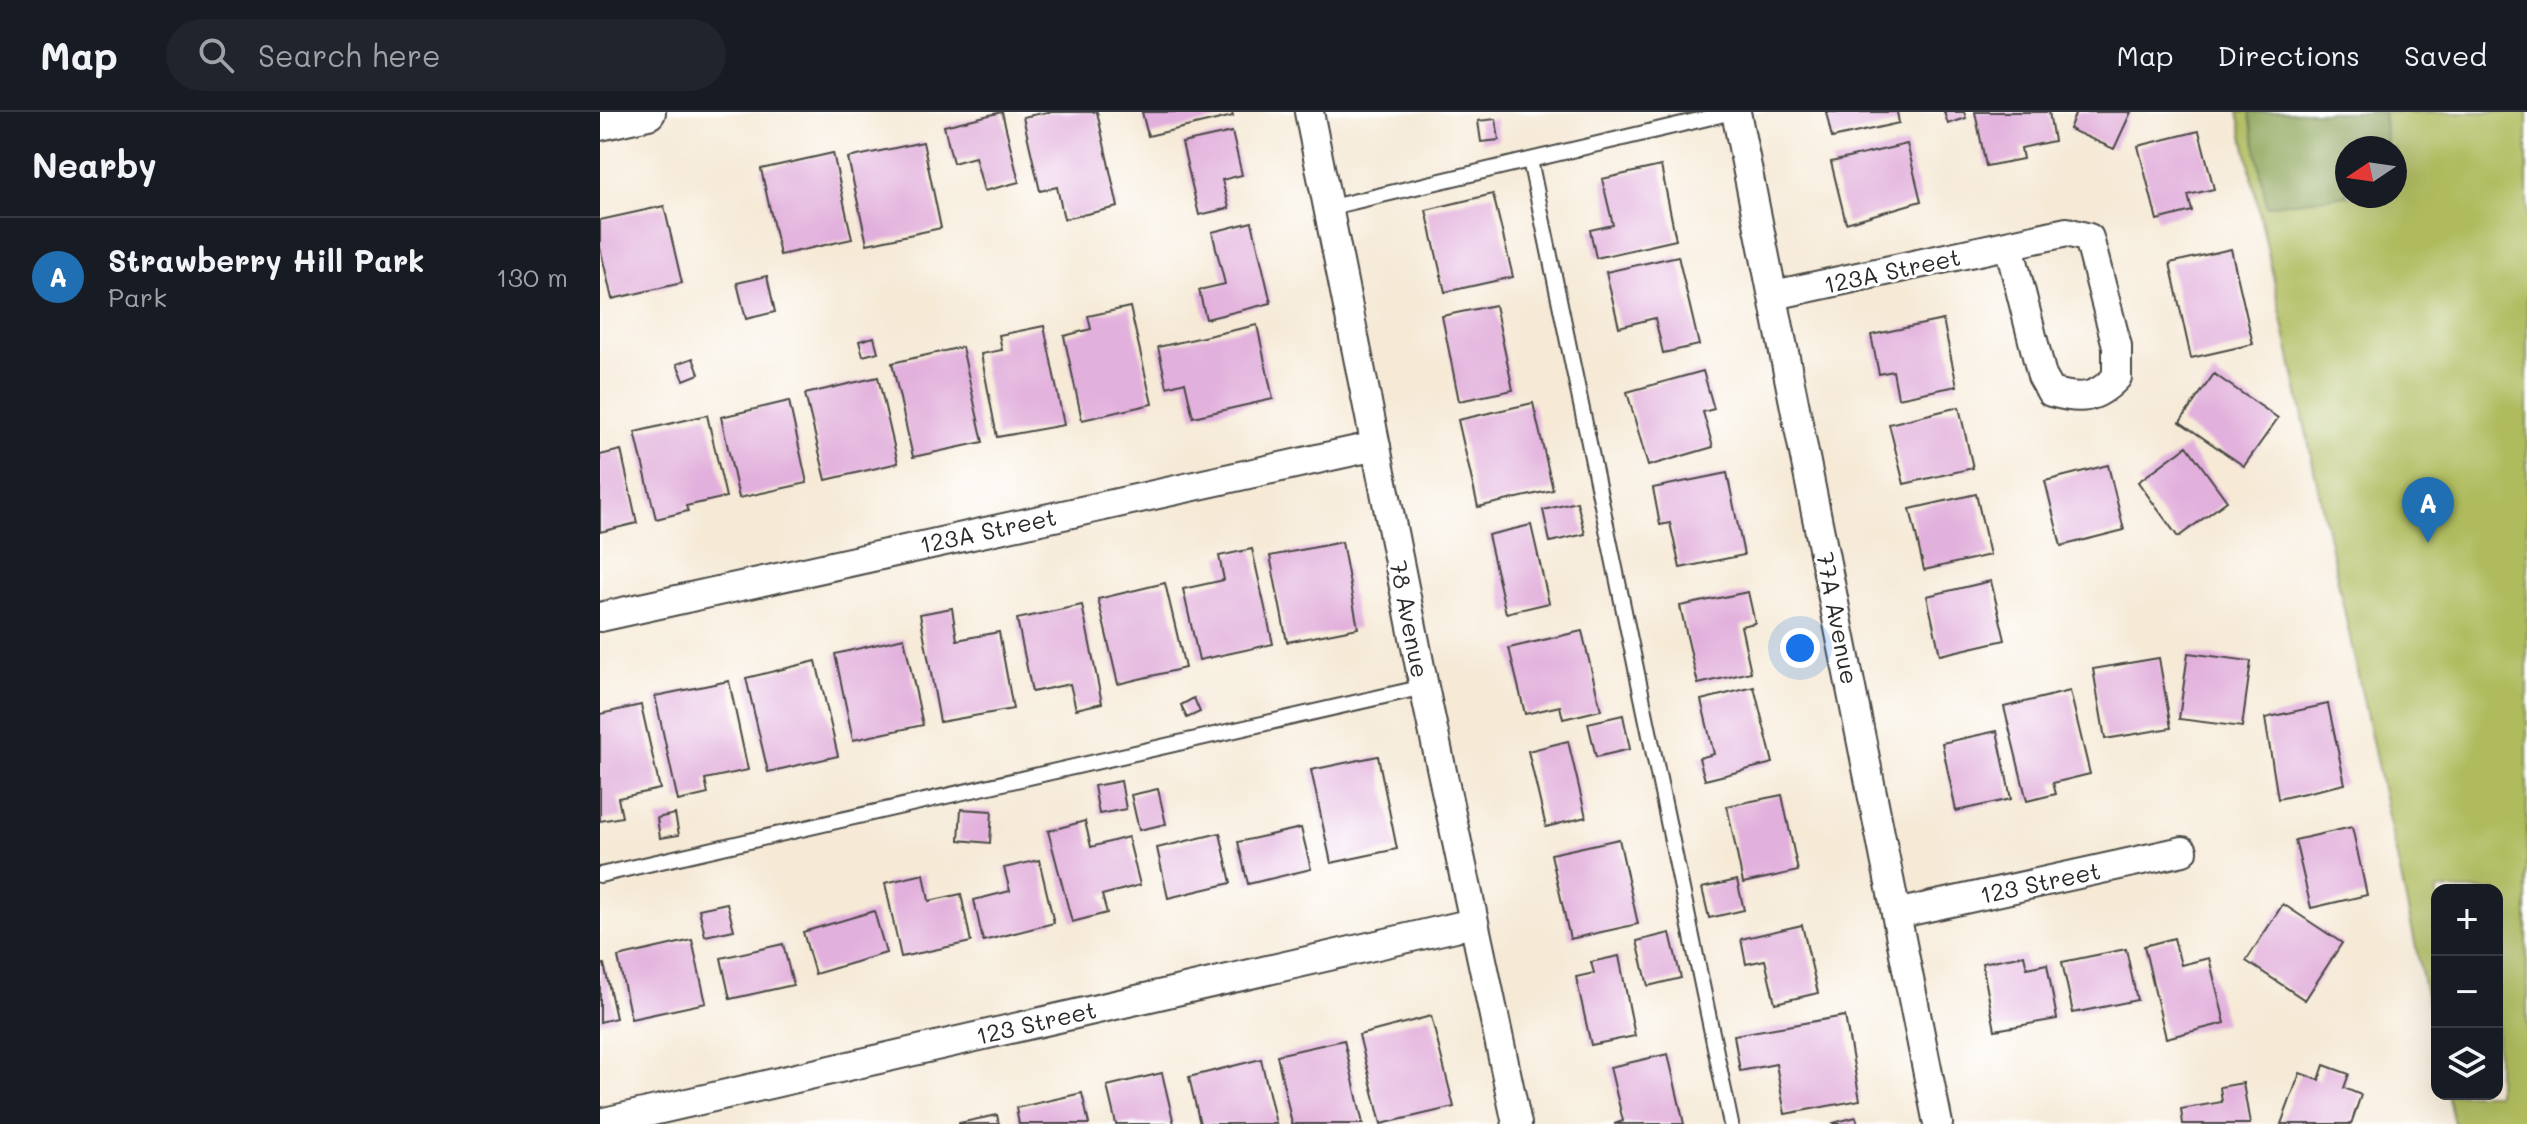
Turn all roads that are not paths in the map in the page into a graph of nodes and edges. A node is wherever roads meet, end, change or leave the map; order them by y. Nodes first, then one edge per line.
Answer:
1 (648, 112) edge
2 (1309, 112) edge
3 (1734, 112) edge
4 (600, 123) edge
5 (1530, 160) junction
6 (1331, 207) junction
7 (2009, 245) junction
8 (1774, 295) junction
9 (1376, 446) junction
10 (600, 617) edge
11 (1424, 687) junction
12 (2183, 851) dead end
13 (600, 875) edge
14 (1896, 914) junction
15 (1473, 923) junction
16 (600, 1123) edge
17 (1517, 1124) edge
18 (1731, 1124) edge
19 (1938, 1124) edge

1 - 4 street
2 - 6 street, 78 Avenue
3 - 5 lane
3 - 8 street, 77A Avenue
5 - 6 lane
5 - 18 lane
6 - 9 street, 78 Avenue
7 - 7 street, 123A Street
7 - 8 street, 123A Street
8 - 14 street, 77A Avenue
9 - 10 street, 123A Street
9 - 11 street, 78 Avenue
11 - 13 lane
11 - 15 street, 78 Avenue
12 - 14 street, 123 Street
14 - 19 street, 77A Avenue
15 - 16 street, 123 Street
15 - 17 street, 78 Avenue

